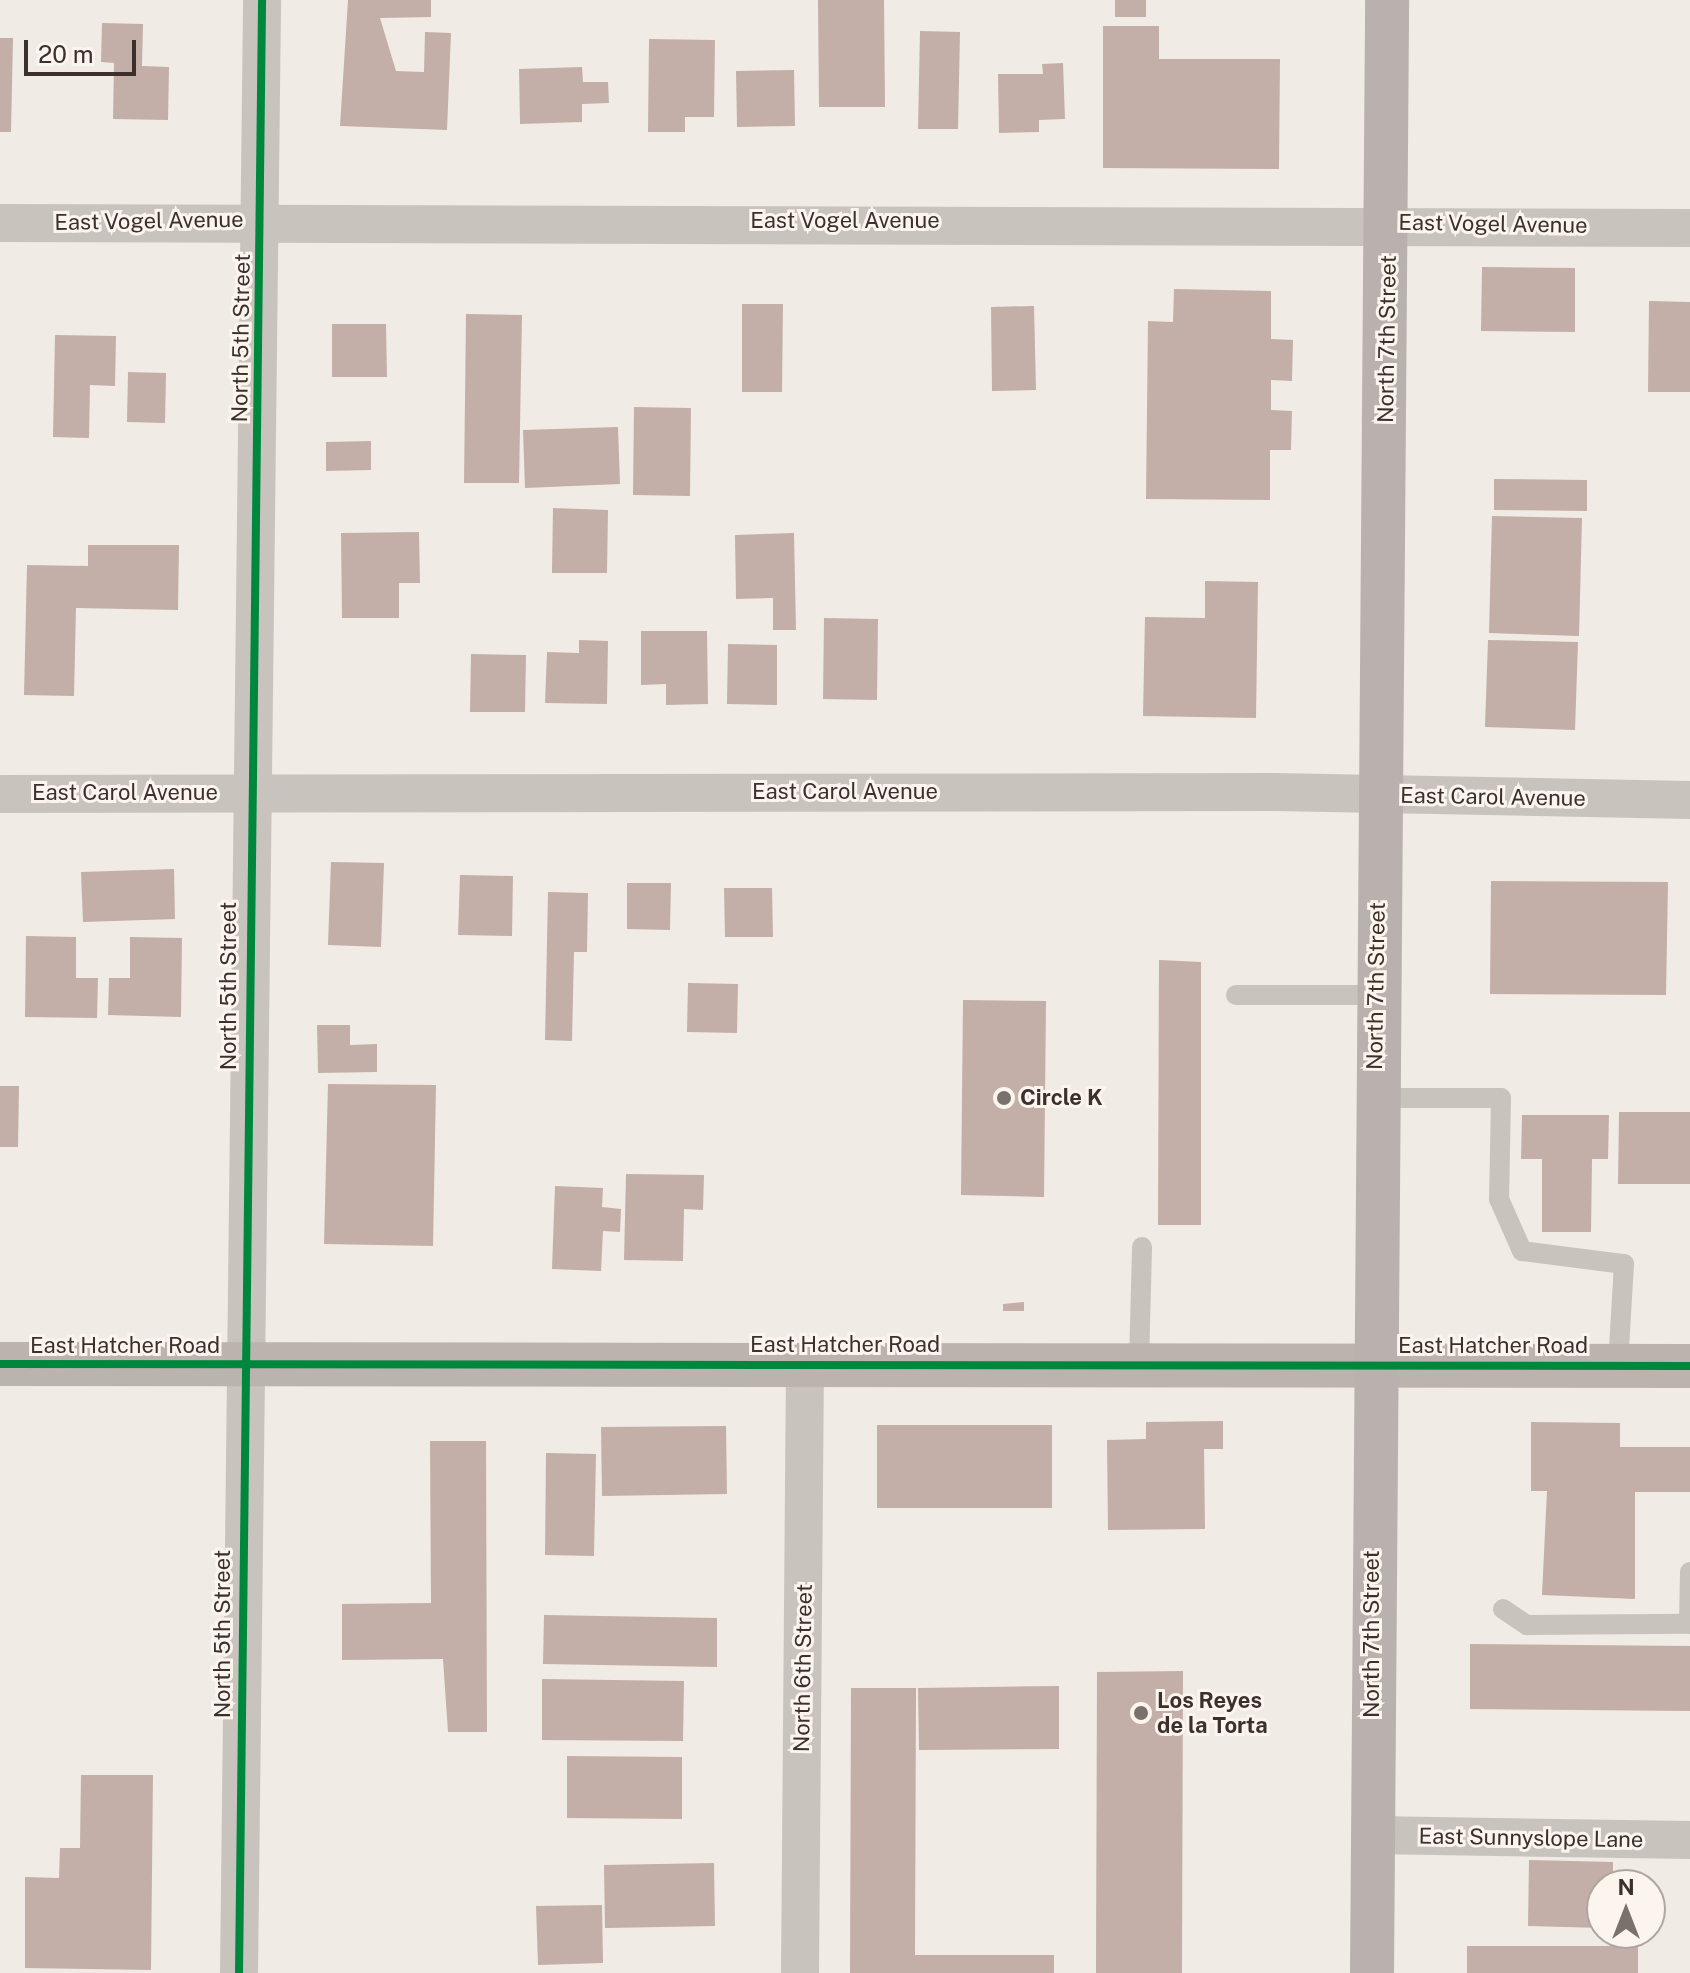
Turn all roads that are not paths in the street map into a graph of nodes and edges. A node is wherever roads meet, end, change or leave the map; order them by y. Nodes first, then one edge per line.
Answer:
1 (262, 0) edge
2 (1387, 0) edge
3 (262, 220) junction
4 (1389, 222) junction
5 (0, 223) edge
6 (1690, 228) edge
7 (248, 793) junction
8 (0, 794) edge
9 (1379, 795) junction
10 (1690, 800) edge
11 (1236, 995) dead end
12 (1376, 995) junction
13 (1375, 1098) junction
14 (1142, 1247) dead end
15 (805, 1363) junction
16 (0, 1364) edge
17 (245, 1364) junction
18 (1139, 1364) junction
19 (1373, 1364) junction
20 (1618, 1365) junction
21 (1690, 1366) edge
22 (1690, 1572) edge
23 (1503, 1609) dead end
24 (1372, 1835) junction
25 (1690, 1840) edge
26 (239, 1973) edge
27 (800, 1973) edge
28 (1372, 1973) edge

1 - 3 street, North 5th Street
2 - 4 main road, North 7th Street
3 - 4 street, East Vogel Avenue
3 - 5 street, East Vogel Avenue
3 - 7 street, North 5th Street
4 - 6 street, East Vogel Avenue
4 - 9 main road, North 7th Street
7 - 8 street, East Carol Avenue
7 - 9 street, East Carol Avenue
7 - 17 street, North 5th Street
9 - 10 street, East Carol Avenue
9 - 12 main road, North 7th Street
11 - 12 lane
12 - 13 main road, North 7th Street
13 - 19 main road, North 7th Street
13 - 20 lane
14 - 18 lane
15 - 17 street, East Hatcher Road
15 - 18 street, East Hatcher Road
15 - 27 street, North 6th Street
16 - 17 street, East Hatcher Road
17 - 26 street, North 5th Street
18 - 19 street, East Hatcher Road
19 - 20 street, East Hatcher Road
19 - 24 main road, North 7th Street
20 - 21 street, East Hatcher Road
22 - 23 lane
24 - 25 street, East Sunnyslope Lane
24 - 28 main road, North 7th Street

